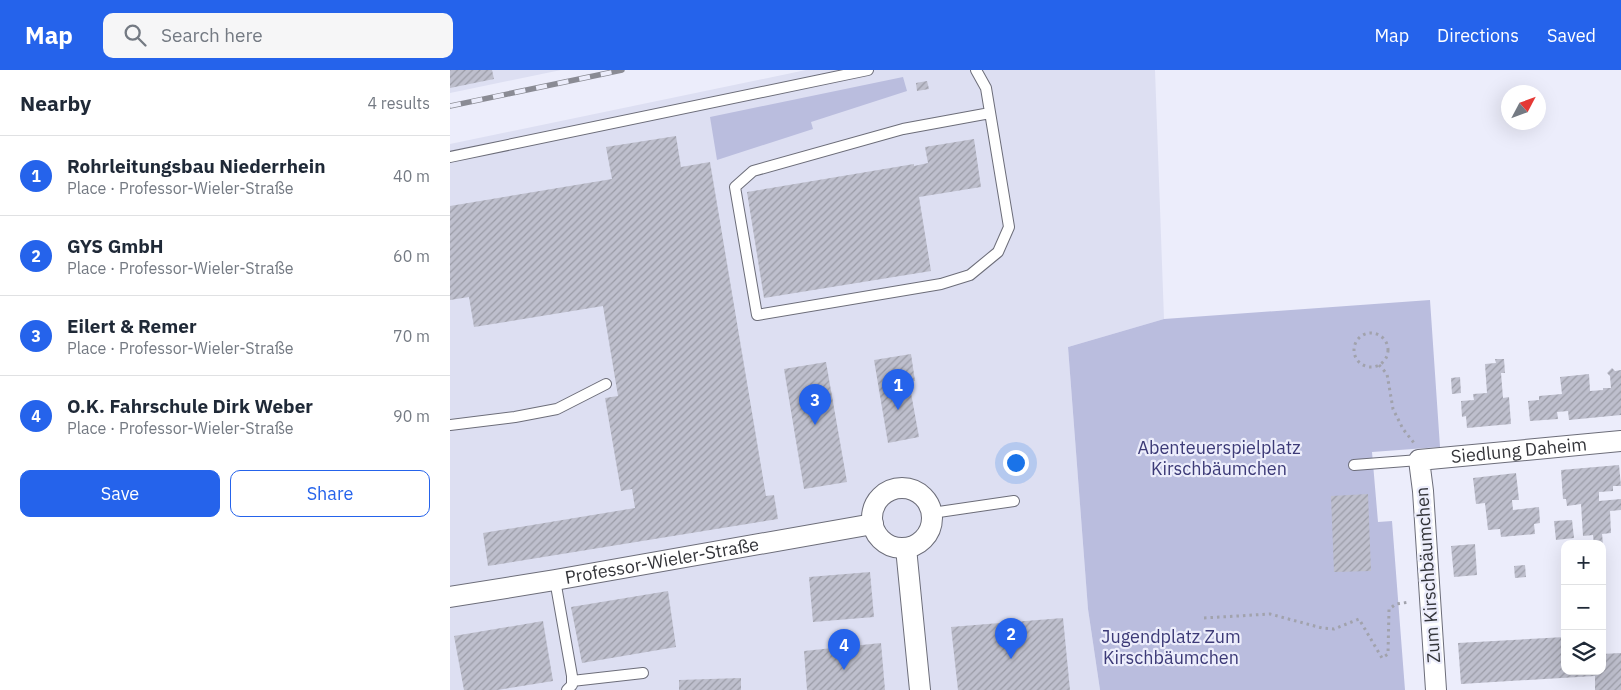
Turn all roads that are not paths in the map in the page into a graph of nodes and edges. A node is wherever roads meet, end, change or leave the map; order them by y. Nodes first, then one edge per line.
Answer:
1 (868, 70) edge
2 (976, 70) edge
3 (990, 112) junction
4 (450, 157) edge
5 (606, 384) dead end
6 (450, 425) edge
7 (1621, 441) edge
8 (1418, 460) junction
9 (1354, 465) dead end
10 (1014, 501) dead end
11 (932, 513) junction
12 (872, 524) junction
13 (906, 548) junction
14 (555, 580) junction
15 (450, 597) edge
16 (643, 672) dead end
17 (569, 685) edge
18 (920, 690) edge
19 (1436, 690) edge

1 - 4 lane
2 - 3 lane
3 - 3 lane
5 - 6 lane
7 - 8 street, Siedlung Daheim
8 - 9 lane
8 - 19 street, Zum Kirschbäumchen
10 - 11 lane
11 - 12 street
11 - 13 street
12 - 13 street
12 - 14 street, Professor-Wieler-Straße
13 - 18 street
14 - 15 street, Professor-Wieler-Straße
14 - 17 lane
16 - 17 lane

